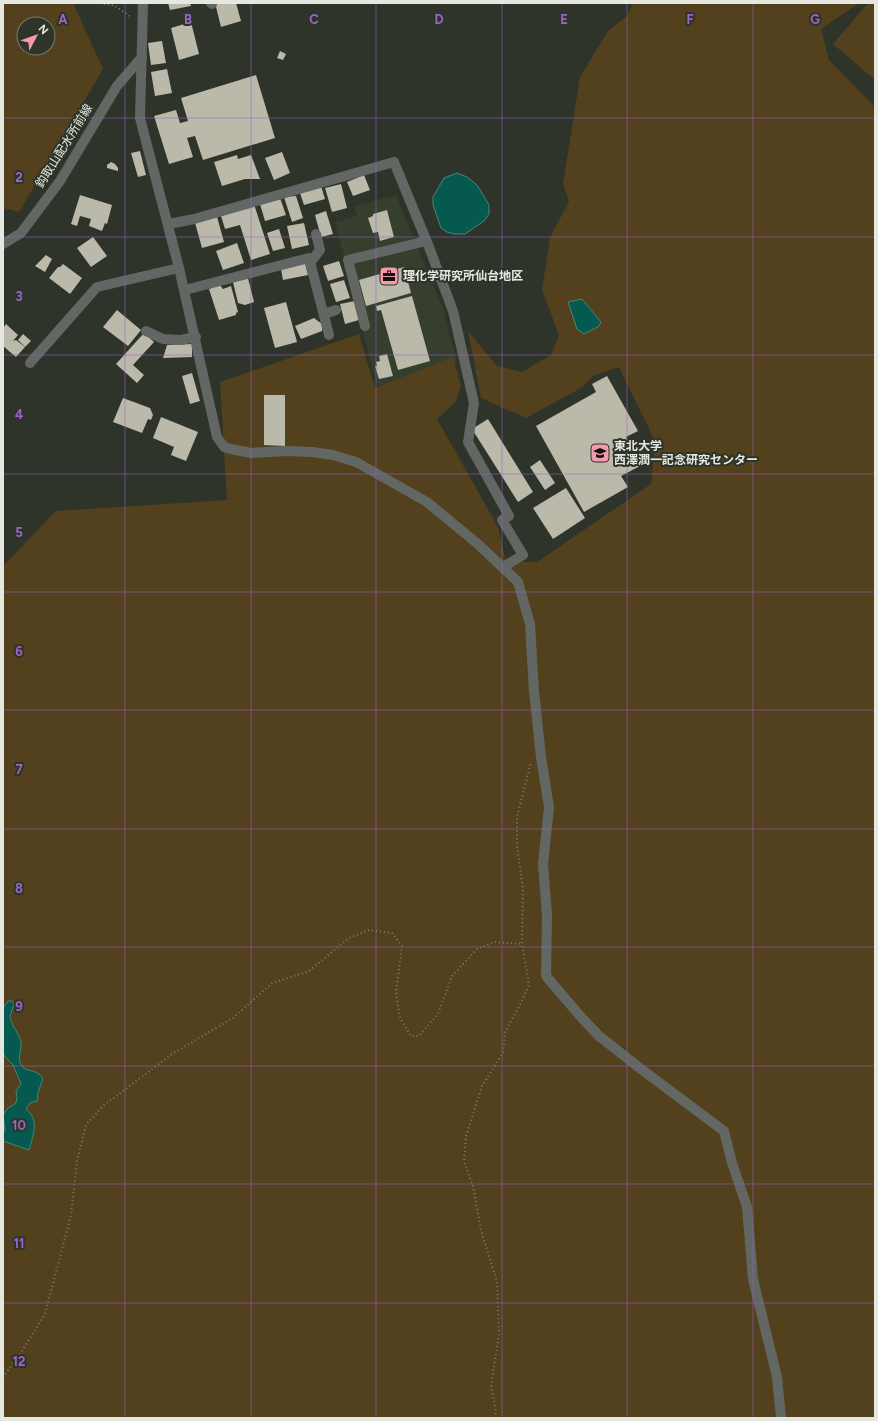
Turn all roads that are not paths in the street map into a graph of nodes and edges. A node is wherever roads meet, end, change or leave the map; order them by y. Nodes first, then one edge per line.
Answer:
1 (142, 3) edge
2 (142, 57) junction
3 (169, 224) junction
4 (316, 234) dead end
5 (426, 241) junction
6 (3, 244) edge
7 (310, 263) junction
8 (180, 268) junction
9 (185, 290) junction
10 (336, 310) dead end
11 (324, 314) junction
12 (366, 326) dead end
13 (146, 331) dead end
14 (329, 335) dead end
15 (196, 337) junction
16 (30, 363) dead end
17 (503, 567) junction
18 (781, 1418) edge

1 - 2 street
2 - 3 street
2 - 6 street, 鈎取山配水所前線
3 - 5 street
3 - 8 street
4 - 7 street
5 - 12 street
5 - 17 street
7 - 9 street
7 - 11 street
8 - 9 street
8 - 16 street
9 - 15 street
10 - 11 street
11 - 14 street
13 - 15 street
15 - 17 street
17 - 18 street

